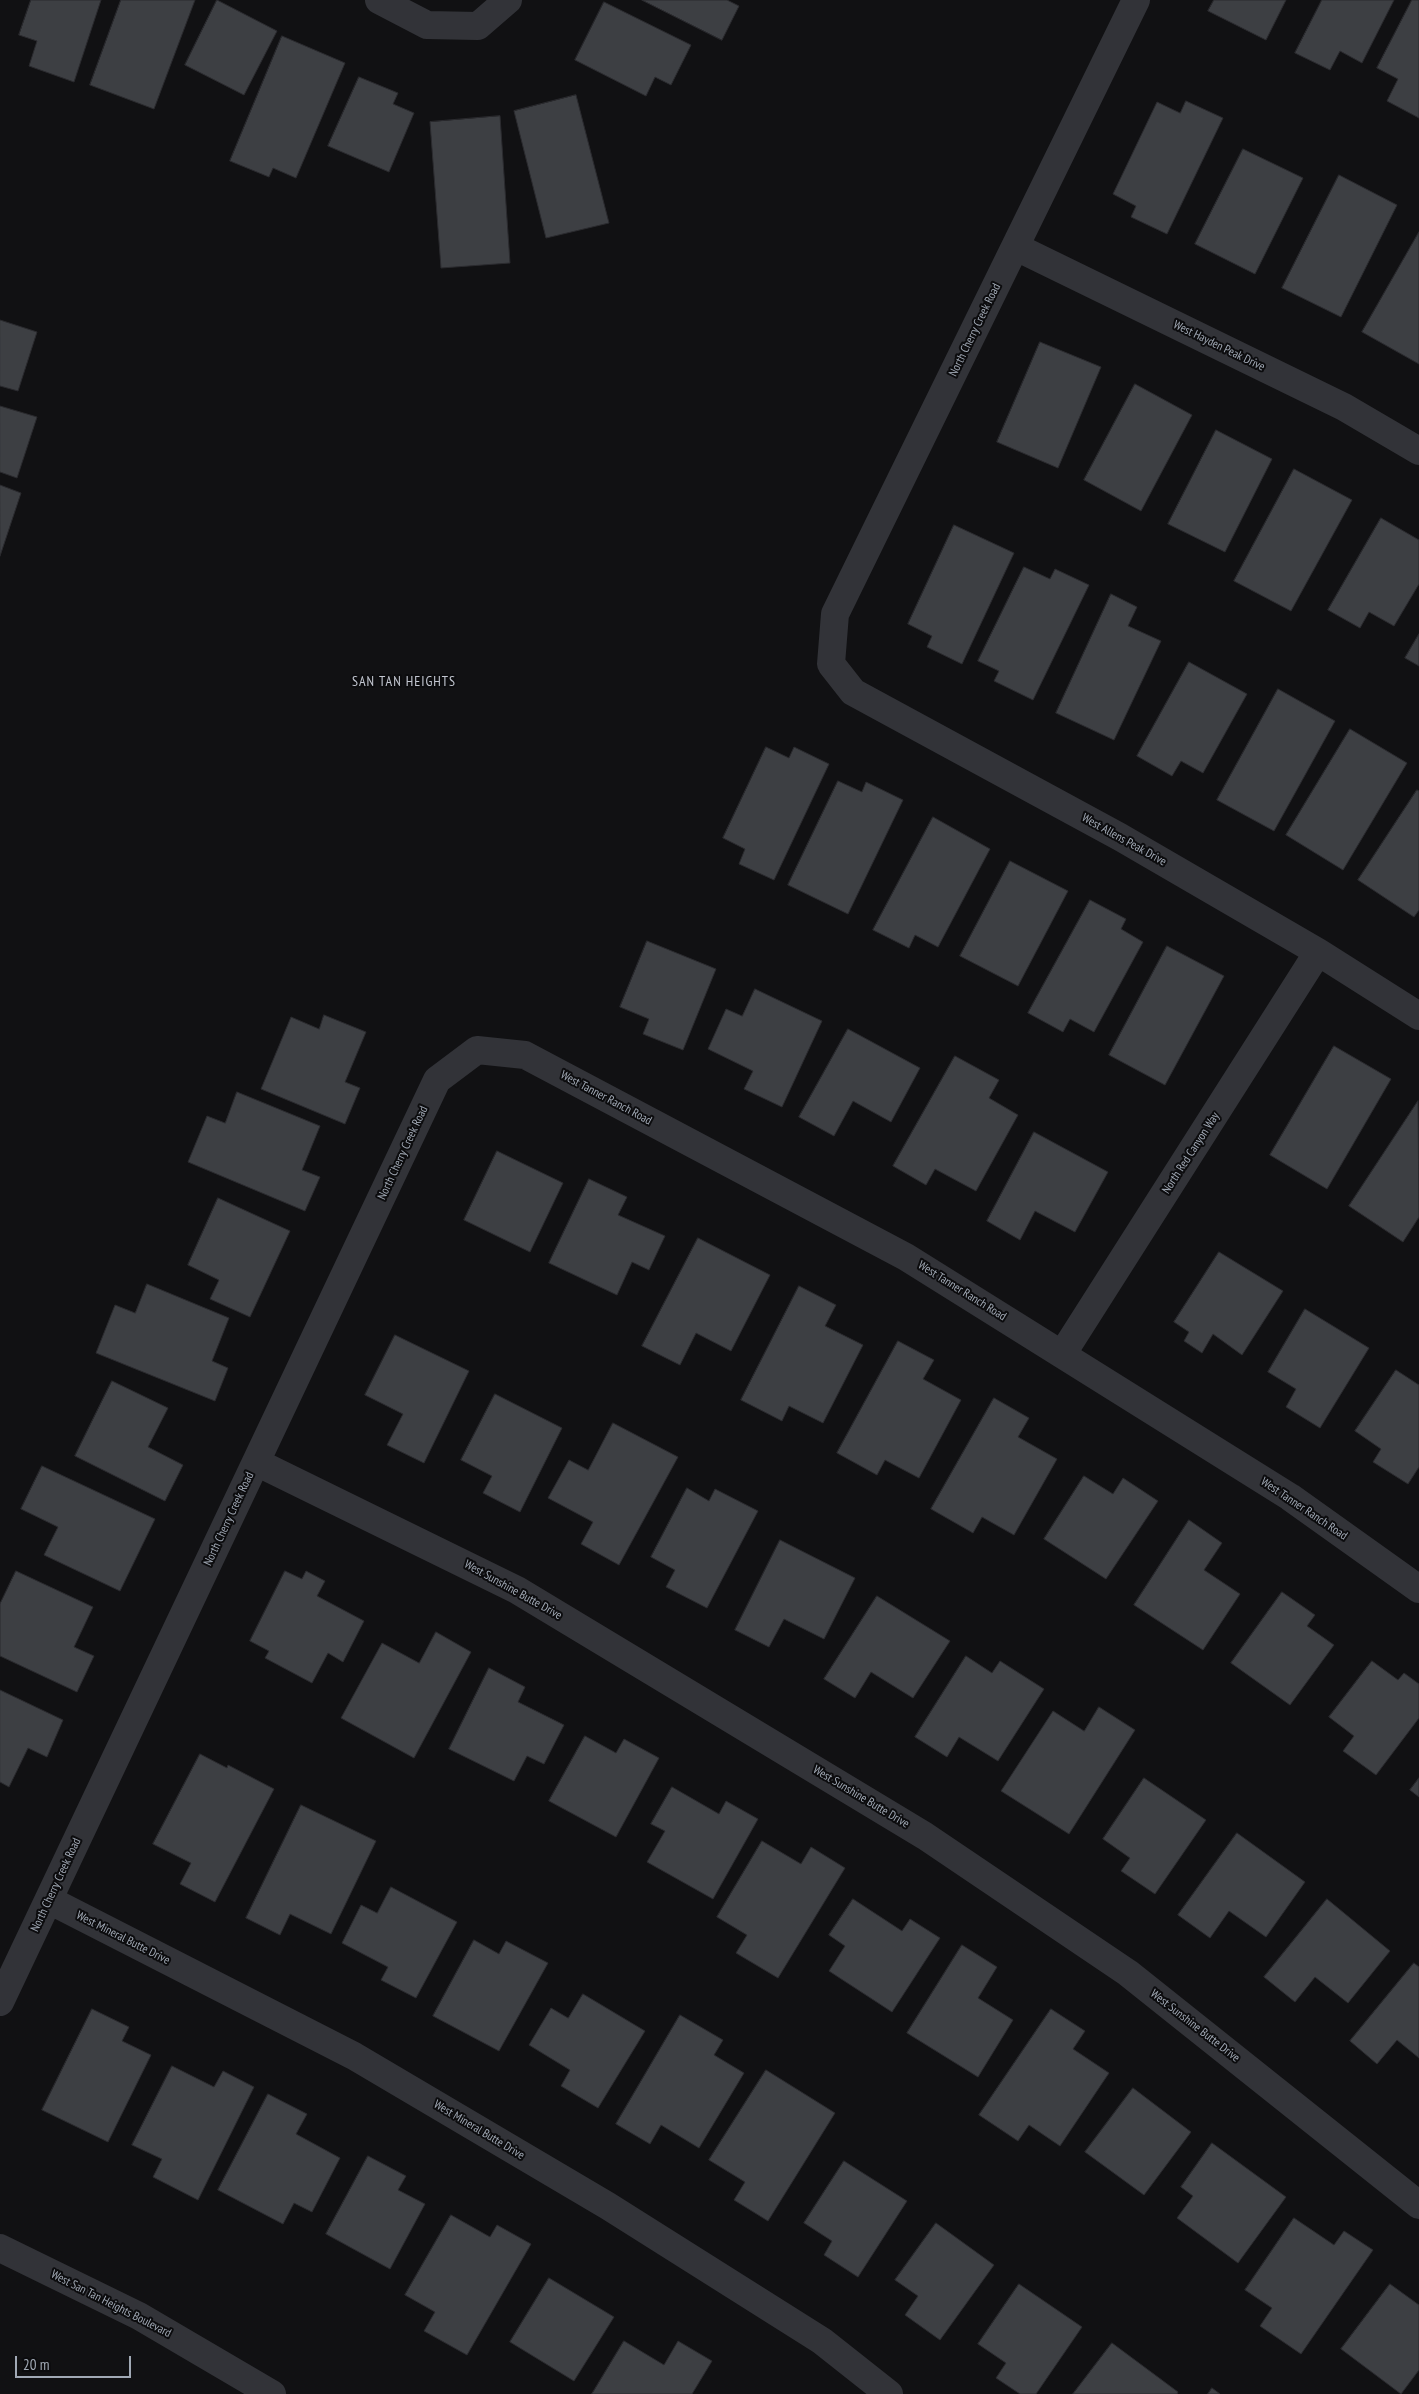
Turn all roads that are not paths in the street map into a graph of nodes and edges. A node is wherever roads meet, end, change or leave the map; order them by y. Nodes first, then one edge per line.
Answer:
1 (379, 0) edge
2 (508, 0) edge
3 (1136, 0) edge
4 (1016, 247) junction
5 (1419, 452) edge
6 (831, 664) joint
7 (1318, 952) junction
8 (1419, 1016) edge
9 (477, 1050) joint
10 (1062, 1353) junction
11 (256, 1462) junction
12 (1419, 1589) edge
13 (49, 1900) junction
14 (0, 2002) edge
15 (1419, 2205) edge
16 (0, 2248) edge
17 (272, 2394) edge
18 (889, 2394) edge

1 - 2 street
3 - 4 street, North Cherry Creek Road
4 - 5 street, West Hayden Peak Drive
4 - 6 street, North Cherry Creek Road
6 - 7 street, West Allens Peak Drive
7 - 8 street, West Allens Peak Drive
7 - 10 street, North Red Canyon Way
9 - 10 street, West Tanner Ranch Road
9 - 11 street, North Cherry Creek Road
10 - 12 street, West Tanner Ranch Road
11 - 13 street, North Cherry Creek Road
11 - 15 street, West Sunshine Butte Drive
13 - 14 street, North Cherry Creek Road
13 - 18 street, West Mineral Butte Drive
16 - 17 street, West San Tan Heights Boulevard

